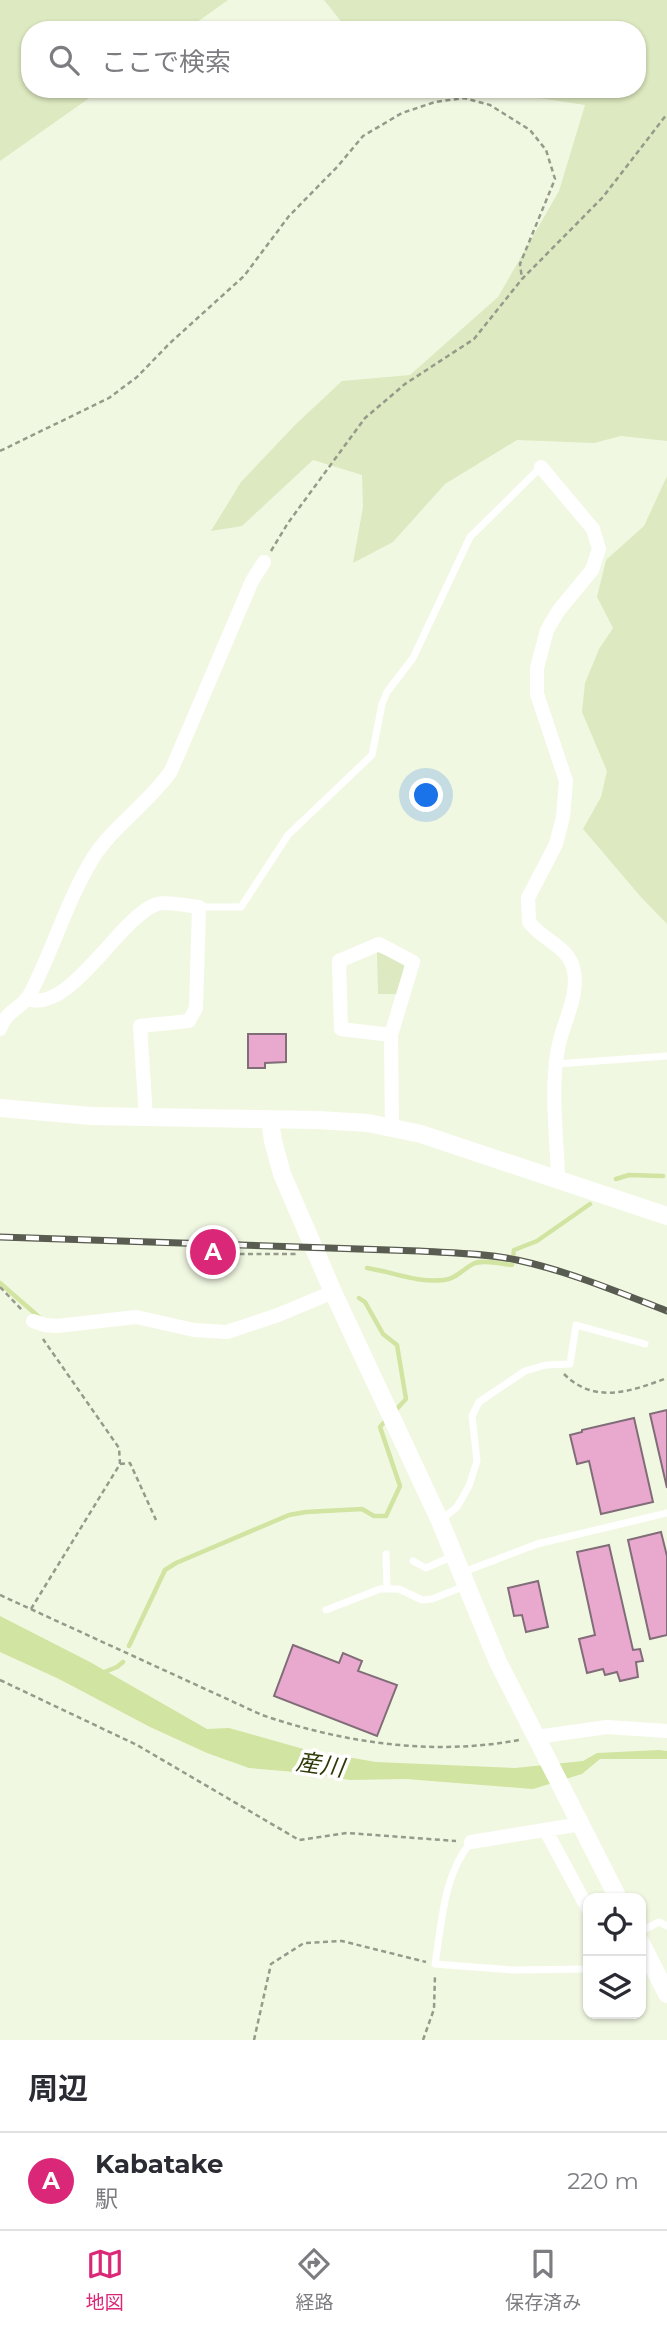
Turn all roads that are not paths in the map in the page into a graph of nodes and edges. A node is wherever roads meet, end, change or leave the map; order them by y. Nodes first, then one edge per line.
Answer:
1 (541, 467) joint
2 (264, 562) road end
3 (200, 907) junction
4 (27, 999) junction
5 (0, 1030) edge
6 (391, 1035) junction
7 (667, 1056) edge
8 (555, 1064) junction
9 (0, 1108) edge
10 (146, 1118) junction
11 (270, 1120) junction
12 (392, 1128) junction
13 (558, 1179) junction
14 (667, 1216) edge
15 (333, 1292) junction
16 (33, 1321) road end
17 (645, 1344) dead end
18 (667, 1513) edge
19 (440, 1521) junction
20 (386, 1554) dead end
21 (453, 1556) junction
22 (413, 1561) dead end
23 (463, 1579) junction
24 (387, 1588) junction
25 (326, 1610) dead end
26 (667, 1731) edge
27 (538, 1741) junction
28 (580, 1821) junction
29 (546, 1831) junction
30 (471, 1842) joint
31 (616, 1893) edge
32 (583, 1900) edge
33 (667, 1926) edge
34 (646, 1928) edge
35 (646, 1966) edge
36 (583, 1969) edge
37 (667, 1994) edge

1 - 3 lane
1 - 8 street
2 - 4 street
3 - 4 street
3 - 10 street
4 - 5 street
6 - 6 street
6 - 12 street
7 - 8 lane
8 - 13 street
9 - 10 street
10 - 11 street
11 - 12 street
11 - 15 street
12 - 13 street
13 - 14 street
15 - 16 street
15 - 19 street
17 - 19 lane
18 - 23 lane
19 - 21 street
20 - 24 lane
21 - 22 lane
21 - 23 street
23 - 24 lane
23 - 27 street
24 - 25 lane
26 - 27 street
27 - 28 street
28 - 29 street
28 - 31 street
29 - 30 street
29 - 32 street
30 - 36 lane
33 - 34 lane
35 - 37 street

